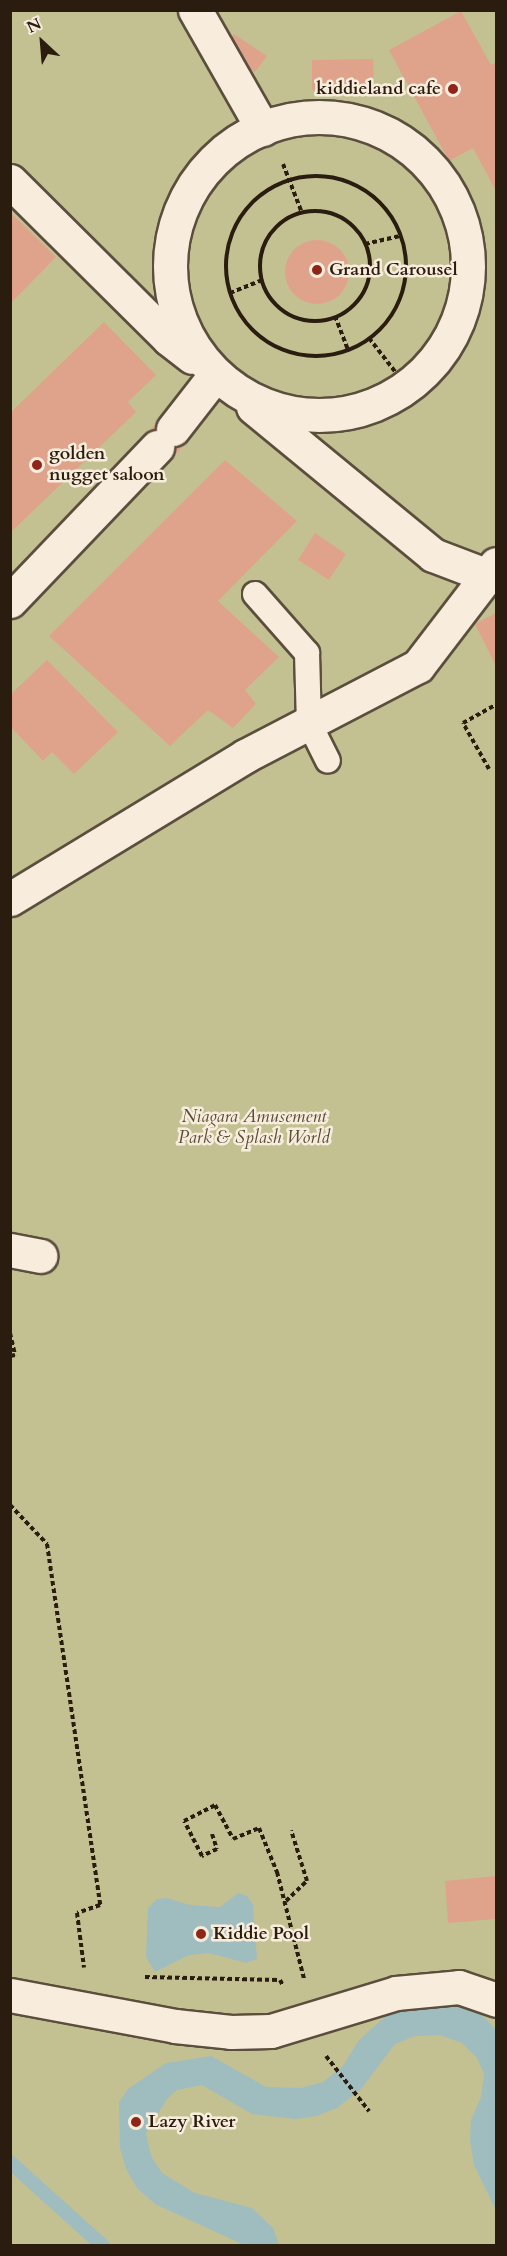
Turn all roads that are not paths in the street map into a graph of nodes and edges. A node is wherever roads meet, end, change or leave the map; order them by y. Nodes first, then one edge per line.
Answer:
1 (195, 10) edge
2 (263, 129) junction
3 (10, 181) edge
4 (214, 375) junction
5 (492, 570) edge
6 (255, 594) dead end
7 (10, 601) edge
8 (309, 723) junction
9 (328, 761) dead end
10 (10, 899) edge
11 (10, 1995) edge
12 (496, 2000) edge

1 - 2 street
2 - 4 street
2 - 4 street
3 - 4 street
4 - 5 street
4 - 7 street
5 - 8 street
6 - 8 lane
8 - 9 lane
8 - 10 street
11 - 12 street

